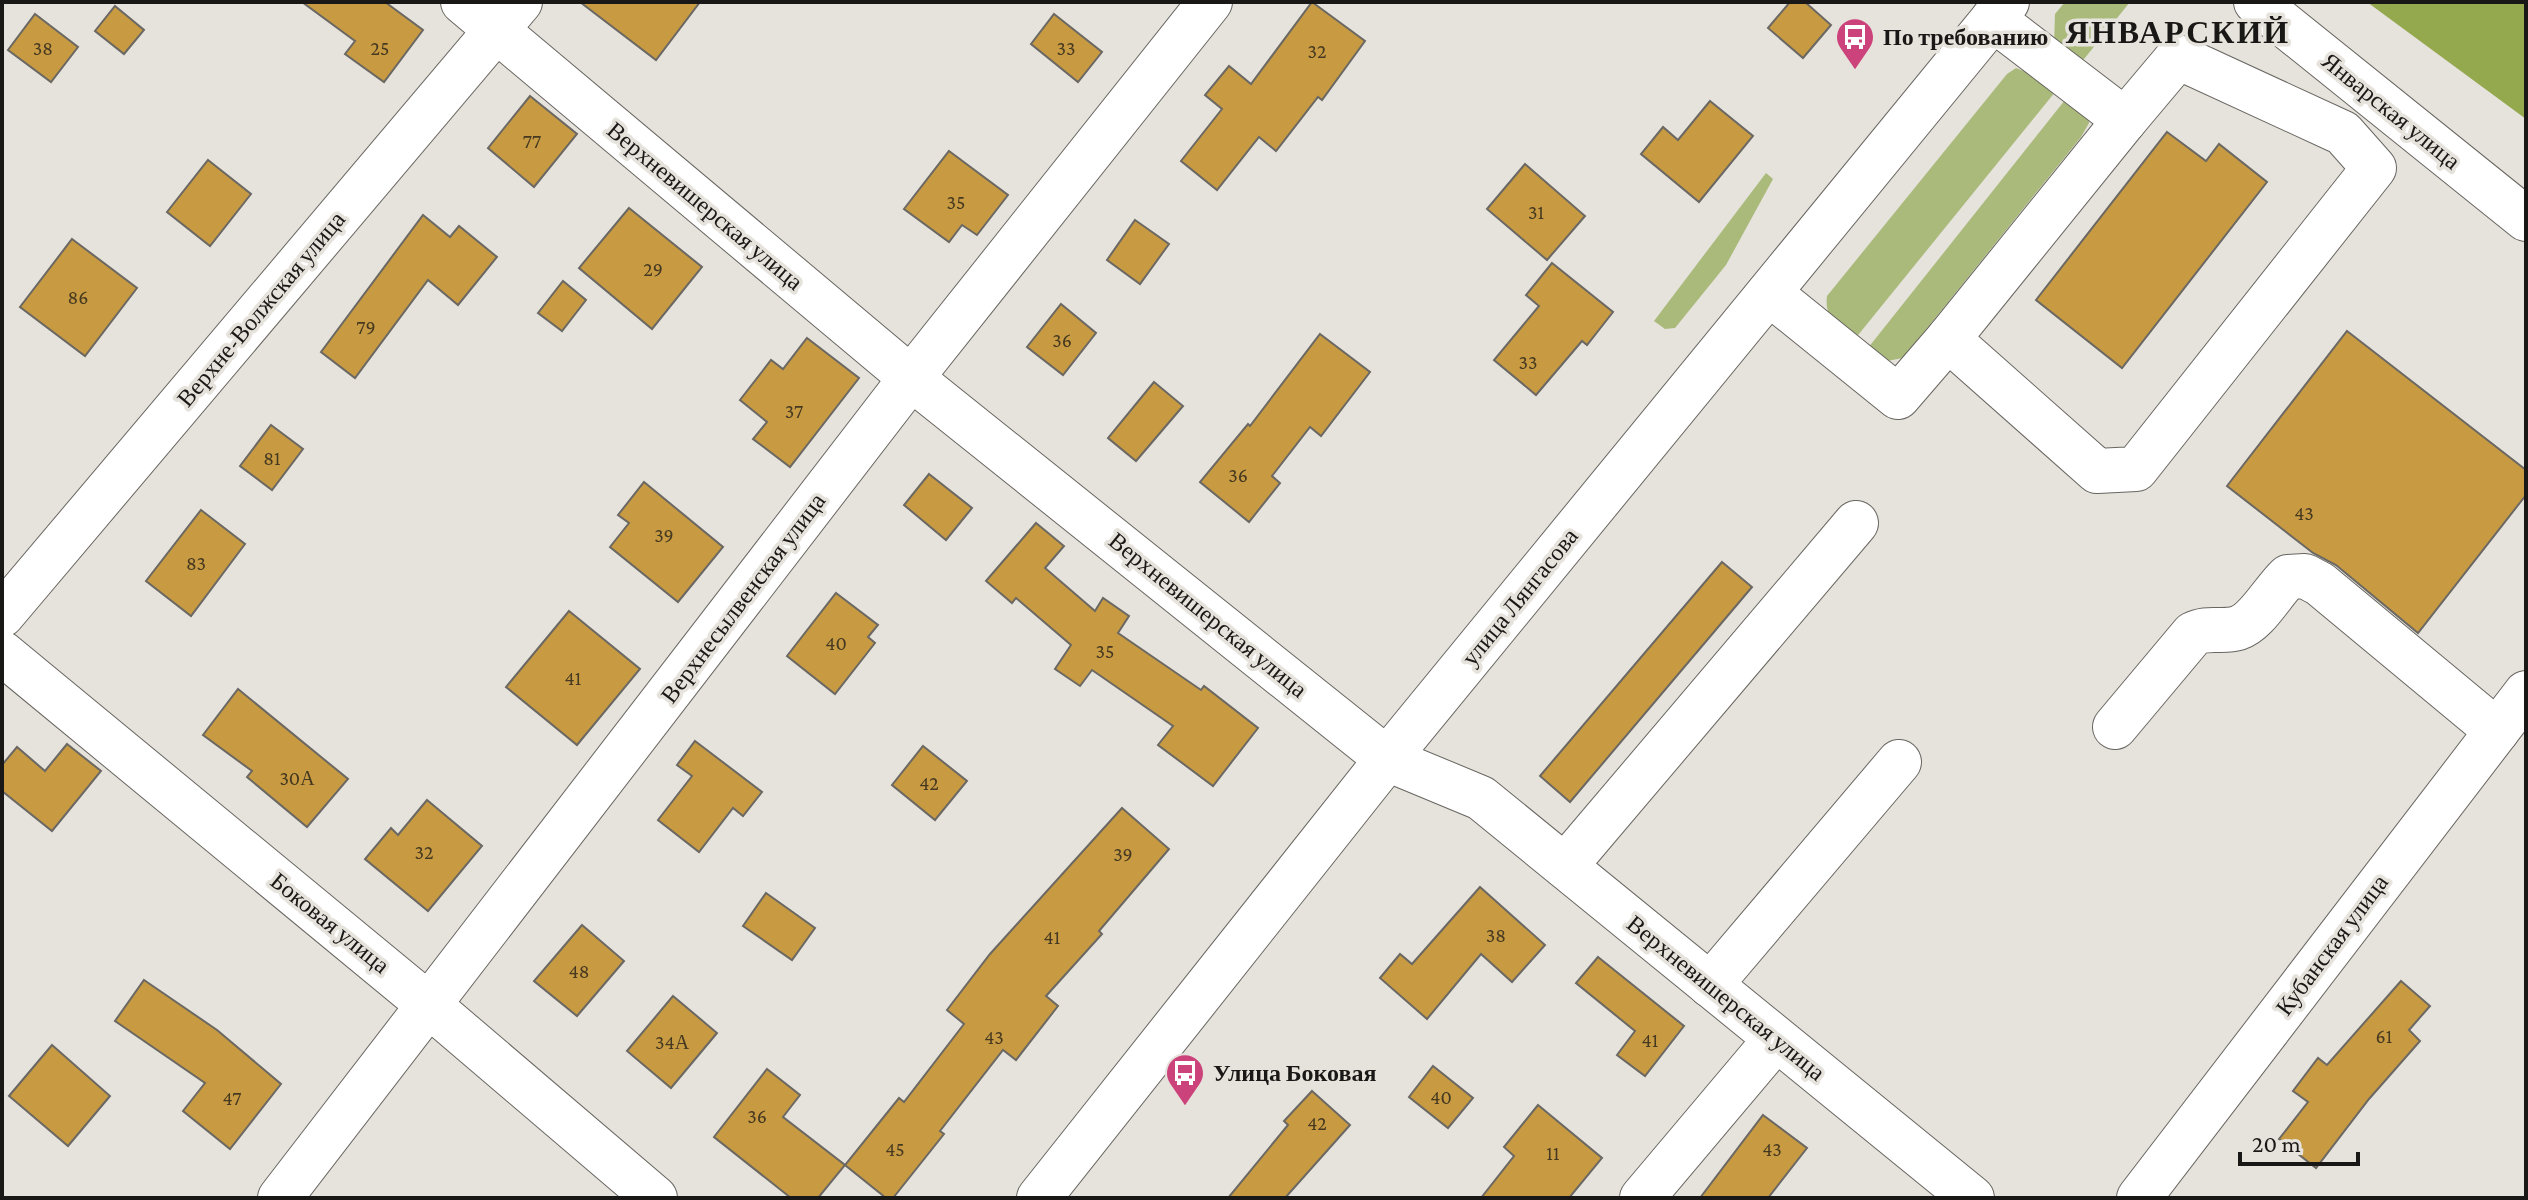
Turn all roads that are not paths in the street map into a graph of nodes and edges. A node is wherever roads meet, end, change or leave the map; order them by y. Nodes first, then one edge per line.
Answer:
1 (463, 2) edge
2 (1210, 2) edge
3 (2256, 2) edge
4 (2000, 11) edge
5 (508, 17) edge
6 (2125, 120) junction
7 (2410, 127) junction
8 (2374, 168) junction
9 (2526, 219) edge
10 (1769, 293) junction
11 (1948, 339) junction
12 (911, 378) junction
13 (1856, 523) dead end
14 (2, 615) edge
15 (2, 653) edge
16 (2526, 693) edge
17 (2115, 727) dead end
18 (2497, 731) junction
19 (1387, 759) junction
20 (1899, 762) dead end
21 (1565, 866) junction
22 (1710, 985) junction
23 (430, 1006) junction
24 (1776, 1039) junction
25 (280, 1198) edge
26 (655, 1198) edge
27 (1039, 1198) edge
28 (1642, 1198) edge
29 (1972, 1198) edge
30 (2139, 1198) edge

1 - 5 street, Верхневишерская улица
2 - 12 street, Верхнесылвенская улица
3 - 7 street, Январская улица
4 - 6 street
4 - 10 street, улица Лянгасова
5 - 12 street, Верхневишерская улица
5 - 14 street, Верхне-Волжская улица
6 - 8 street
6 - 11 street
7 - 8 street
7 - 9 street, Январская улица
8 - 11 street
10 - 11 street
10 - 19 street, улица Лянгасова
12 - 19 street, Верхневишерская улица
12 - 23 street, Верхнесылвенская улица
13 - 21 street
15 - 23 street, Боковая улица
16 - 18 street, Кубанская улица
17 - 18 street
18 - 30 street, Кубанская улица
19 - 21 street, Верхневишерская улица
19 - 27 street, улица Лянгасова
20 - 22 street
21 - 22 street, Верхневишерская улица
22 - 24 street, Верхневишерская улица
23 - 25 street, Верхнесылвенская улица
23 - 26 street, Боковая улица
24 - 28 street
24 - 29 street, Верхневишерская улица

